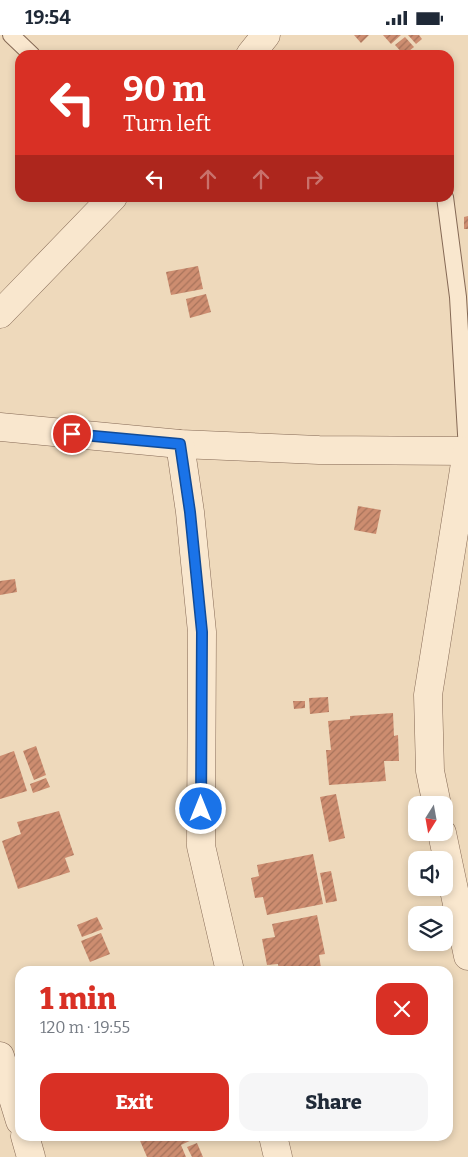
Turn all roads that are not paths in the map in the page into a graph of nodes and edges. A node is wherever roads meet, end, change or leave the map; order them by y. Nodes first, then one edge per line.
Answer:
1 (11, 35) edge
2 (266, 35) edge
3 (27, 50) edge
4 (254, 50) edge
5 (107, 202) edge
6 (446, 202) edge
7 (0, 314) edge
8 (0, 427) edge
9 (180, 444) junction
10 (467, 451) edge
11 (435, 796) edge
12 (444, 841) edge
13 (468, 956) edge
14 (229, 966) edge
15 (0, 1056) edge
16 (15, 1105) edge
17 (26, 1141) edge
18 (273, 1141) edge
19 (31, 1157) edge
20 (278, 1157) edge

1 - 3 lane
2 - 4 street
5 - 7 street
6 - 10 lane
8 - 9 street
9 - 10 street
9 - 14 street
10 - 11 street
12 - 13 street
15 - 16 street
17 - 19 street
18 - 20 street

